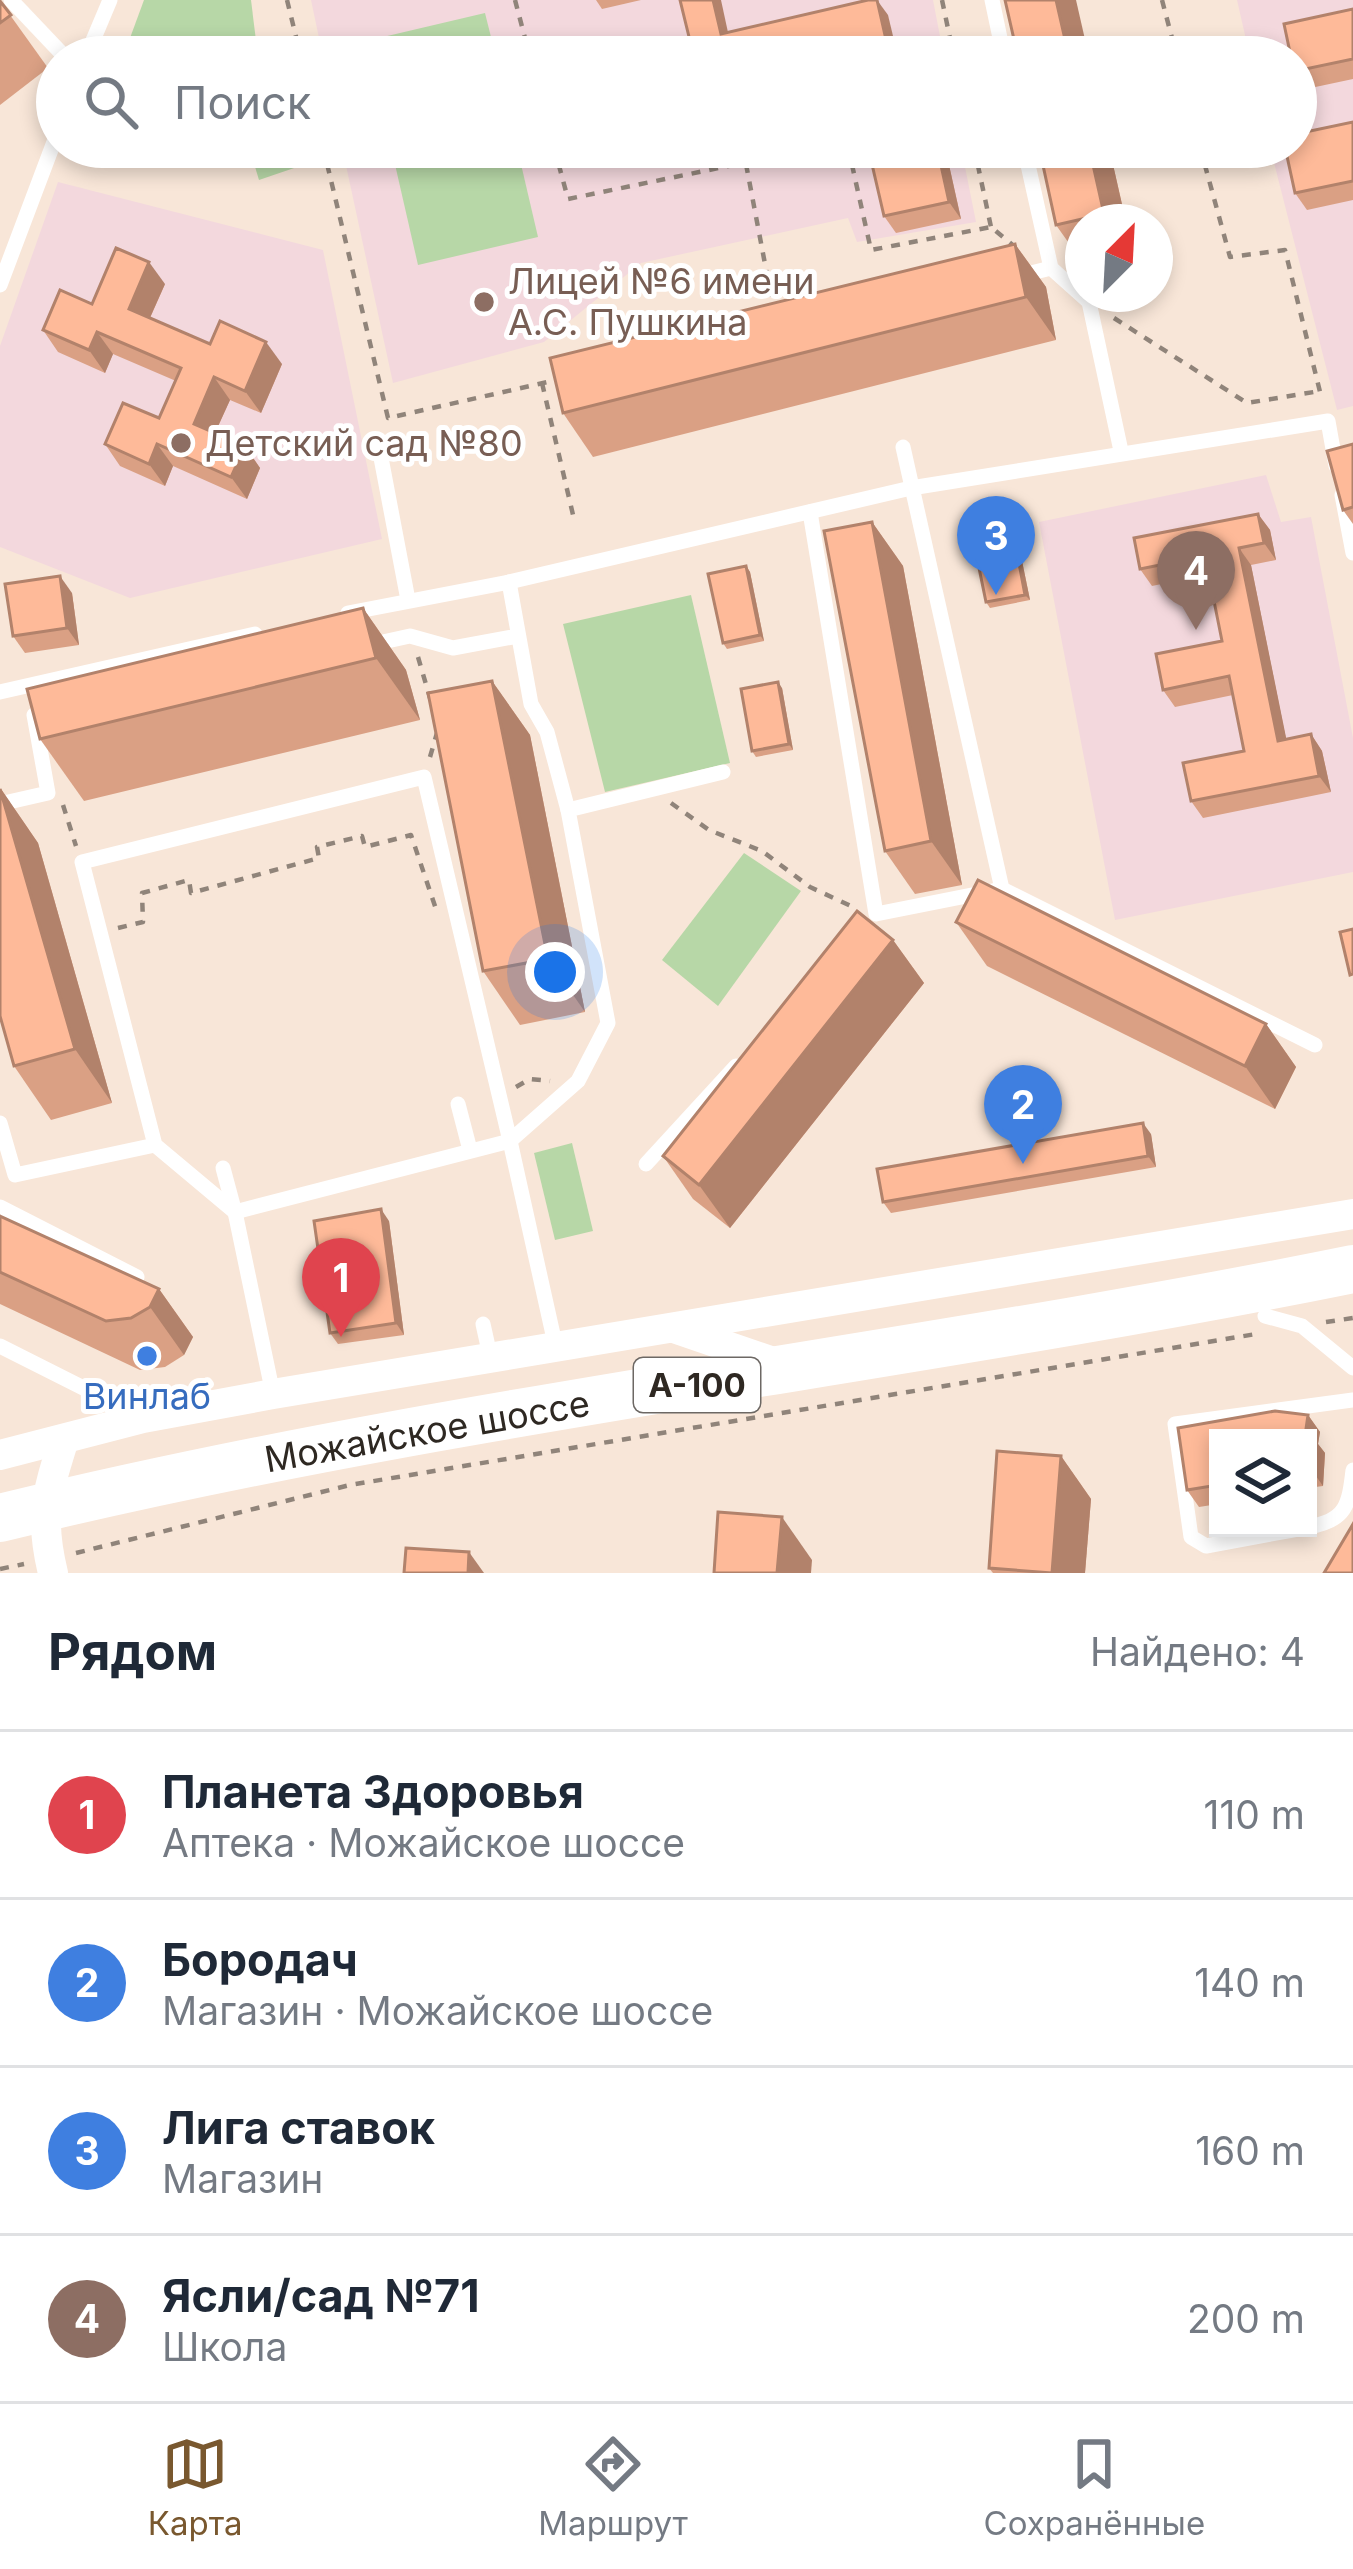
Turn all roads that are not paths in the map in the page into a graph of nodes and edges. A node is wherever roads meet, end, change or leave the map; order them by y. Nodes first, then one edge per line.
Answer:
1 (11, 0) edge
2 (110, 0) edge
3 (992, 0) edge
4 (45, 36) edge
5 (95, 36) edge
6 (1000, 36) edge
7 (44, 168) edge
8 (1028, 168) edge
9 (1046, 269) junction
10 (998, 280) edge
11 (0, 285) edge
12 (378, 442) dead end
13 (903, 447) dead end
14 (1121, 451) junction
15 (1345, 462) edge
16 (911, 488) junction
17 (810, 512) junction
18 (1353, 553) edge
19 (509, 583) junction
20 (408, 600) junction
21 (338, 616) edge
22 (268, 632) edge
23 (518, 636) junction
24 (344, 650) edge
25 (0, 692) edge
26 (78, 706) edge
27 (723, 772) dead end
28 (0, 804) edge
29 (568, 810) junction
30 (1001, 889) junction
31 (875, 915) junction
32 (858, 933) edge
33 (1315, 1046) dead end
34 (752, 1048) edge
35 (458, 1104) dead end
36 (0, 1123) edge
37 (510, 1141) junction
38 (155, 1145) junction
39 (470, 1150) junction
40 (646, 1164) dead end
41 (224, 1168) dead end
42 (0, 1207) edge
43 (235, 1212) junction
44 (1353, 1214) edge
45 (1353, 1269) edge
46 (137, 1276) edge
47 (1353, 1300) edge
48 (1283, 1321) junction
49 (483, 1324) dead end
50 (672, 1327) junction
51 (0, 1346) edge
52 (556, 1348) junction
53 (491, 1360) junction
54 (1353, 1366) edge
55 (794, 1369) junction
56 (273, 1394) junction
57 (1353, 1400) edge
58 (143, 1418) junction
59 (64, 1439) junction
60 (0, 1455) edge
61 (1353, 1470) edge
62 (1317, 1525) edge
63 (1256, 1537) edge
64 (31, 1540) edge

1 - 4 lane
2 - 5 lane
3 - 6 lane
7 - 11 lane
8 - 9 lane
9 - 10 lane
9 - 14 lane
12 - 20 lane
13 - 16 lane
14 - 15 lane
14 - 16 lane
15 - 18 lane
16 - 17 lane
16 - 30 lane
17 - 19 lane
17 - 31 lane
19 - 20 lane
19 - 23 lane
20 - 21 lane
22 - 25 lane
23 - 24 lane
23 - 29 lane
26 - 28 lane
27 - 29 lane
29 - 37 lane
30 - 31 lane
30 - 33 lane
31 - 32 lane
34 - 40 lane
35 - 39 lane
36 - 38 lane
37 - 38 lane
37 - 39 lane
37 - 52 lane
38 - 43 lane
39 - 43 lane
41 - 43 lane
42 - 46 lane
43 - 56 lane
44 - 50 street
45 - 55 main road, Можайское шоссе / А-100
47 - 48 main road, Можайское шоссе / А-100
48 - 54 lane
48 - 64 main road, Можайское шоссе / А-100
49 - 53 lane
50 - 52 street
50 - 55 street
51 - 58 lane
52 - 53 street
53 - 56 street
55 - 64 main road, Можайское шоссе / А-100
56 - 58 street
57 - 63 lane
58 - 59 street
59 - 60 street
59 - 64 street
61 - 62 lane

